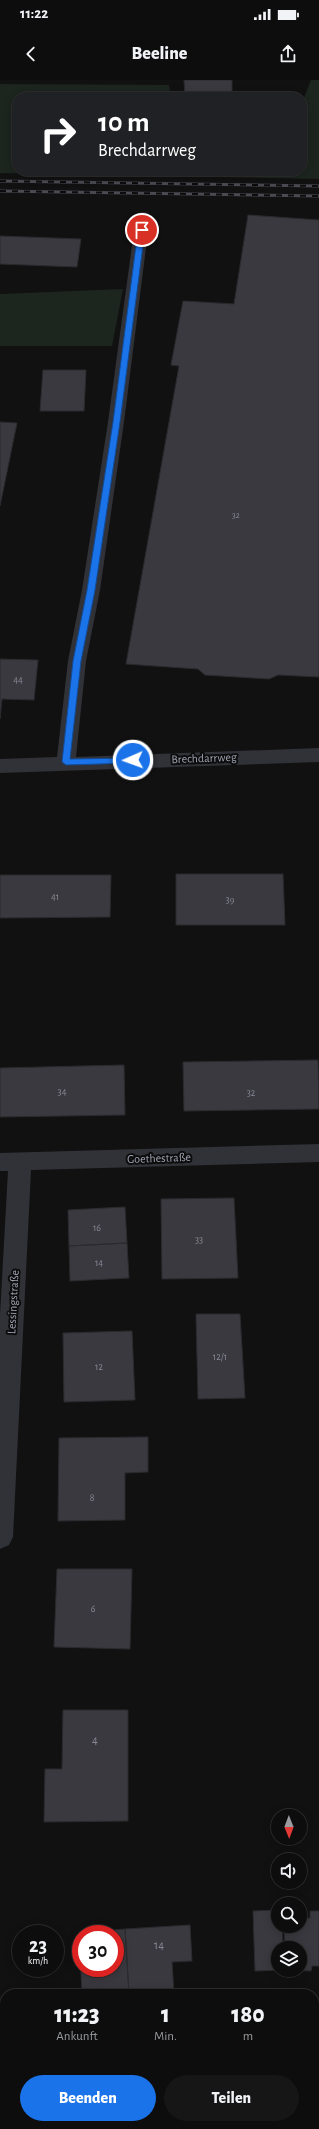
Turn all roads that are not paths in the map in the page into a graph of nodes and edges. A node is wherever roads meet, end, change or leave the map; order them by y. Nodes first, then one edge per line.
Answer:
1 (143, 216) dead end
2 (319, 755) edge
3 (66, 762) junction
4 (0, 766) edge
5 (319, 1153) edge
6 (10, 1162) edge
7 (0, 1537) edge

1 - 3 street
2 - 3 street, Brechdarrweg
3 - 4 street, Brechdarrweg
5 - 6 street, Goethestraße
6 - 7 street, Lessingstraße

